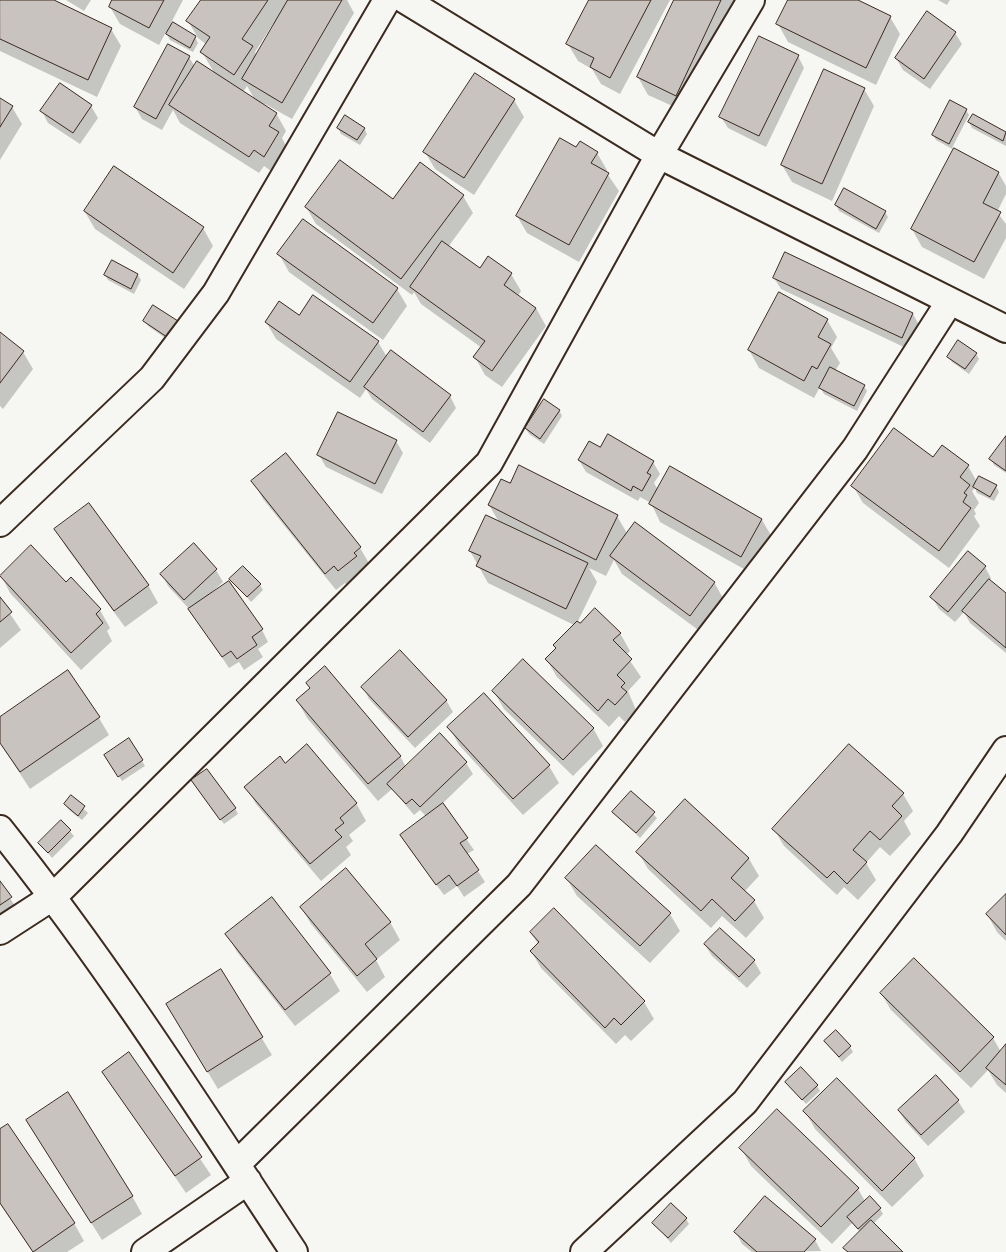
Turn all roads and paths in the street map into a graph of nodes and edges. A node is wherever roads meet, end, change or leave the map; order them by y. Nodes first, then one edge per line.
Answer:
1 (387, 0) edge
2 (406, 0) edge
3 (751, 0) edge
4 (659, 155) junction
5 (950, 301) junction
6 (1006, 329) edge
7 (0, 523) edge
8 (1006, 750) edge
9 (0, 830) edge
10 (54, 896) junction
11 (0, 931) edge
12 (243, 1172) junction
13 (145, 1252) edge
14 (294, 1252) edge
15 (584, 1252) edge

1 - 7 street
2 - 4 street
3 - 4 street
4 - 5 street
4 - 10 street
5 - 6 street
5 - 12 street
8 - 15 street
9 - 10 street
10 - 11 street
10 - 12 street
12 - 13 street
12 - 14 street

